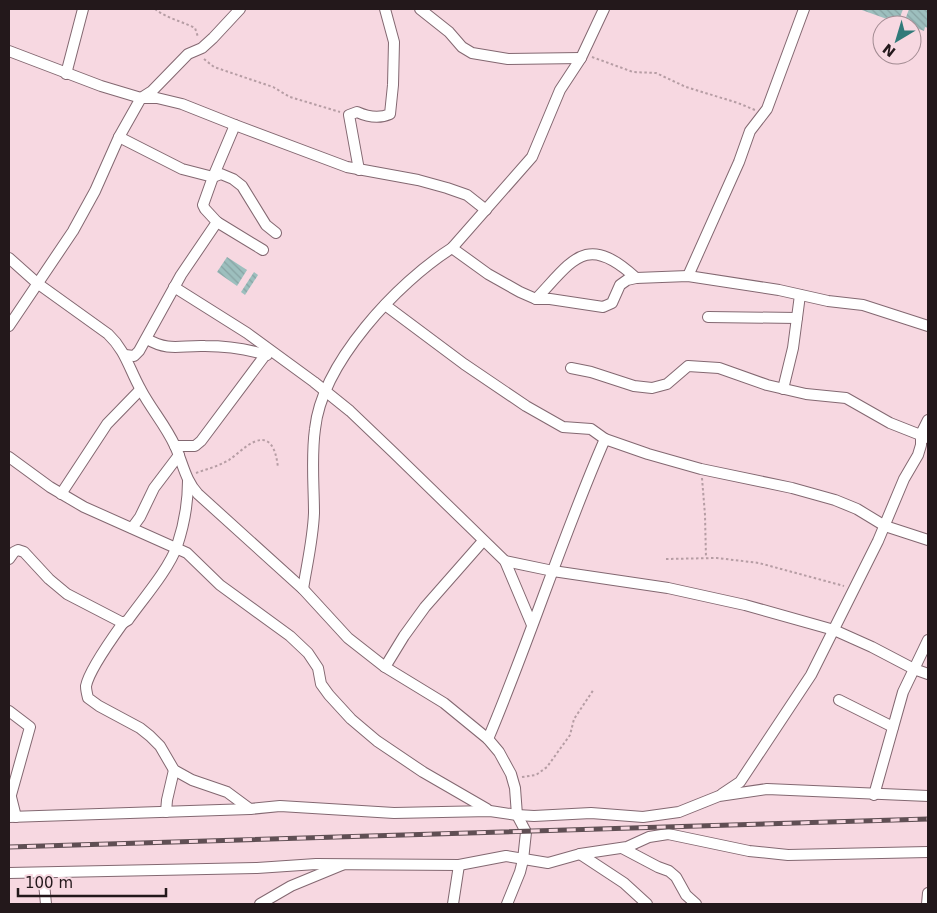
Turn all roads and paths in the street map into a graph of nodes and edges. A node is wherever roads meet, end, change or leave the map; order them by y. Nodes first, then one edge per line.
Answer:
1 (83, 9) edge
2 (155, 9) edge
3 (240, 9) edge
4 (385, 9) edge
5 (420, 9) edge
6 (604, 9) edge
7 (804, 9) edge
8 (200, 49) junction
9 (9, 51) edge
10 (582, 56) junction
11 (66, 74) junction
12 (141, 98) junction
13 (763, 114) junction
14 (349, 115) junction
15 (235, 125) junction
16 (119, 137) junction
17 (359, 170) junction
18 (213, 177) junction
19 (486, 210) junction
20 (217, 222) junction
21 (276, 233) dead end
22 (452, 248) junction
23 (263, 250) dead end
24 (9, 258) edge
25 (688, 276) junction
26 (636, 278) junction
27 (37, 284) junction
28 (174, 287) junction
29 (800, 295) junction
30 (536, 299) junction
31 (385, 306) junction
32 (708, 317) dead end
33 (797, 318) junction
34 (9, 326) edge
35 (928, 326) edge
36 (147, 339) junction
37 (268, 352) junction
38 (125, 355) junction
39 (570, 368) dead end
40 (783, 389) junction
41 (140, 390) junction
42 (326, 391) junction
43 (928, 420) edge
44 (924, 436) edge
45 (605, 438) junction
46 (177, 450) junction
47 (9, 457) edge
48 (278, 468) dead end
49 (700, 468) junction
50 (187, 479) junction
51 (61, 494) junction
52 (885, 526) junction
53 (132, 528) junction
54 (928, 540) edge
55 (483, 542) junction
56 (176, 547) junction
57 (706, 558) junction
58 (9, 559) edge
59 (666, 559) dead end
60 (505, 562) junction
61 (553, 571) junction
62 (854, 588) junction
63 (303, 589) junction
64 (123, 623) junction
65 (532, 625) junction
66 (834, 630) junction
67 (928, 640) edge
68 (385, 667) junction
69 (914, 669) junction
70 (928, 674) edge
71 (594, 689) dead end
72 (839, 700) dead end
73 (9, 711) edge
74 (893, 727) junction
75 (488, 740) junction
76 (174, 770) junction
77 (512, 778) junction
78 (10, 792) edge
79 (874, 795) junction
80 (719, 796) junction
81 (928, 796) edge
82 (250, 809) junction
83 (490, 811) junction
84 (166, 812) junction
85 (517, 815) junction
86 (12, 817) edge
87 (622, 848) junction
88 (928, 852) edge
89 (580, 854) junction
90 (523, 860) junction
91 (344, 864) junction
92 (459, 865) junction
93 (9, 873) edge
94 (42, 873) junction
95 (928, 893) edge
96 (46, 904) edge
97 (260, 904) edge
98 (453, 904) edge
99 (507, 904) edge
100 (647, 904) edge
101 (696, 904) edge
102 (927, 904) edge

1 - 11 street
2 - 8 path
3 - 8 street
4 - 14 street
5 - 10 street
6 - 10 street
7 - 13 street
8 - 12 street
8 - 14 path
9 - 11 street
10 - 13 path
10 - 19 street
11 - 12 street
12 - 15 street
12 - 16 street
13 - 25 street
14 - 17 street
15 - 17 street
15 - 18 street
16 - 18 street
16 - 27 street
17 - 19 street
18 - 20 street
18 - 21 street
19 - 22 street
20 - 23 street
20 - 28 street
22 - 30 street
22 - 31 street
24 - 27 street
25 - 26 street
25 - 29 street
26 - 30 street
26 - 30 street
27 - 34 street
27 - 38 street
28 - 36 street
28 - 37 street
29 - 33 street
29 - 35 street
31 - 42 street
31 - 45 street
32 - 33 street
33 - 40 street
36 - 37 street
36 - 38 street
37 - 42 street
37 - 46 street
38 - 41 street
39 - 40 street
40 - 44 street
41 - 46 street
41 - 51 street
42 - 55 street
42 - 63 street
43 - 44 street
44 - 52 street
45 - 49 street
45 - 61 street
46 - 50 street
46 - 53 street
47 - 51 street
48 - 50 path
49 - 52 street
49 - 57 path
50 - 56 street
50 - 63 street
51 - 53 street
52 - 54 street
52 - 62 street
53 - 56 street
55 - 60 street
55 - 68 street
56 - 64 street
56 - 83 street
57 - 59 path
57 - 62 path
58 - 64 street
60 - 61 street
60 - 65 street
61 - 65 street
61 - 66 street
62 - 66 street
63 - 68 street
64 - 76 street
65 - 75 street
66 - 69 street
66 - 80 street
67 - 69 street
68 - 75 street
69 - 70 street
69 - 74 street
71 - 77 path
72 - 74 street
73 - 78 street
74 - 79 street
75 - 77 street
76 - 82 street
76 - 84 street
77 - 85 street
78 - 86 street
79 - 80 street
79 - 81 street
80 - 85 street
82 - 83 street
82 - 84 street
83 - 85 street
84 - 86 street
85 - 90 street
87 - 88 street
87 - 89 street
87 - 101 street
89 - 90 street
89 - 100 street
90 - 92 street
90 - 99 street
91 - 92 street
91 - 94 street
91 - 97 street
92 - 98 street
93 - 94 street
94 - 96 street
95 - 102 street

